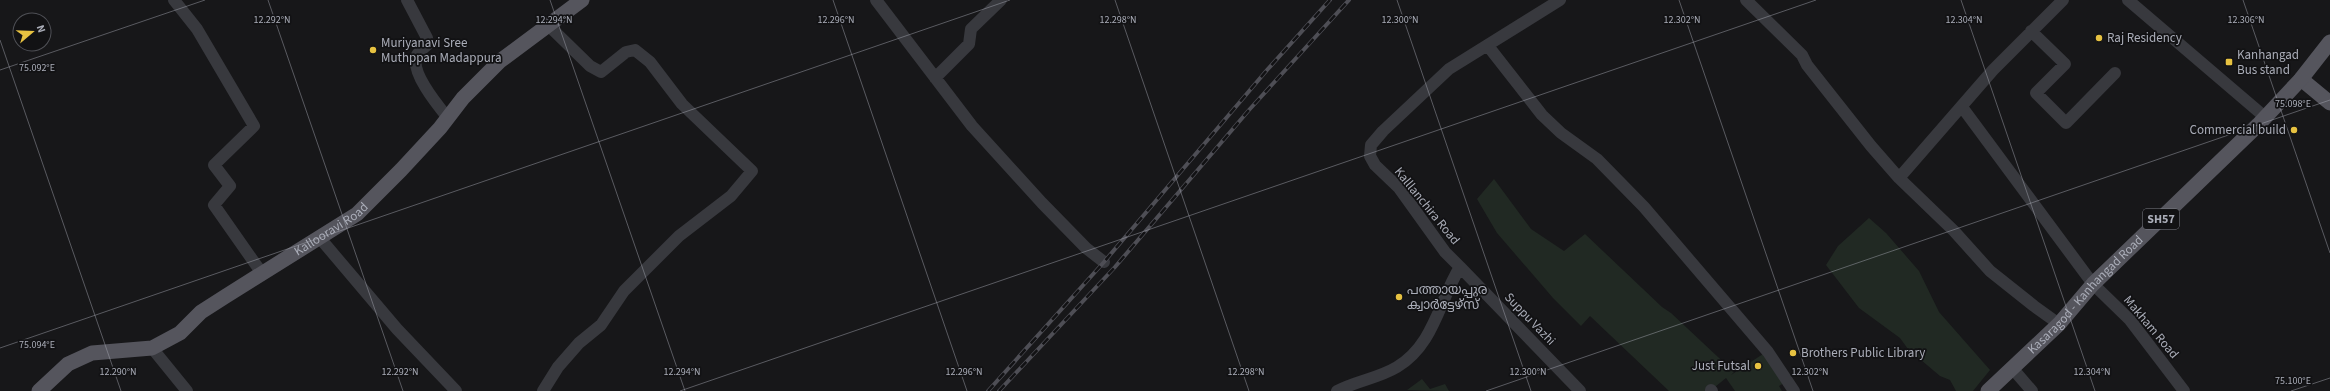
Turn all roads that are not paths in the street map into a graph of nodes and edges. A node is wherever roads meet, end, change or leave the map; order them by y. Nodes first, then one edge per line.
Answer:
1 (174, 0) edge
2 (407, 0) edge
3 (582, 0) edge
4 (876, 0) edge
5 (1001, 0) edge
6 (1560, 0) edge
7 (1746, 0) edge
8 (2063, 0) edge
9 (2128, 0) edge
10 (547, 24) junction
11 (2031, 31) junction
12 (2330, 42) edge
13 (1488, 46) junction
14 (2115, 73) dead end
15 (935, 78) junction
16 (2301, 79) junction
17 (2330, 103) edge
18 (1962, 107) junction
19 (2265, 117) junction
20 (448, 118) junction
21 (1899, 178) junction
22 (319, 237) junction
23 (1104, 262) dead end
24 (1460, 267) junction
25 (261, 272) junction
26 (2093, 284) junction
27 (2059, 324) junction
28 (152, 348) junction
29 (2013, 369) junction
30 (39, 391) edge
31 (188, 391) edge
32 (456, 391) edge
33 (543, 391) edge
34 (1337, 391) edge
35 (1580, 391) edge
36 (1794, 391) edge
37 (1988, 391) edge
38 (2032, 391) edge
39 (2184, 391) edge

1 - 25 street
2 - 20 street
3 - 10 main road, Kallooravi Road
4 - 15 street
5 - 15 street
6 - 13 street, Kalllanchira Road
7 - 21 street
8 - 11 street
9 - 19 street
10 - 20 main road, Kallooravi Road
10 - 33 street
11 - 14 street
11 - 18 street
12 - 16 main road, Kasaragod - Kanhangad Road / SH57
13 - 24 street, Kalllanchira Road
13 - 36 street
15 - 23 street
16 - 17 main road
16 - 19 main road, Kasaragod - Kanhangad Road / SH57
18 - 21 street
18 - 26 street, Makham Road
19 - 26 main road, Kasaragod - Kanhangad Road / SH57
20 - 22 main road, Kallooravi Road
21 - 27 street
22 - 25 main road, Kallooravi Road
22 - 32 street
24 - 34 street
24 - 35 street, Suppu Vazhi
25 - 28 main road, Kallooravi Road
26 - 27 main road, Kasaragod - Kanhangad Road / SH57
26 - 39 street, Makham Road
27 - 29 main road, Kasaragod - Kanhangad Road / SH57
28 - 30 main road, Kallooravi Road
28 - 31 street
29 - 37 main road, Kasaragod - Kanhangad Road / SH57
29 - 38 street

